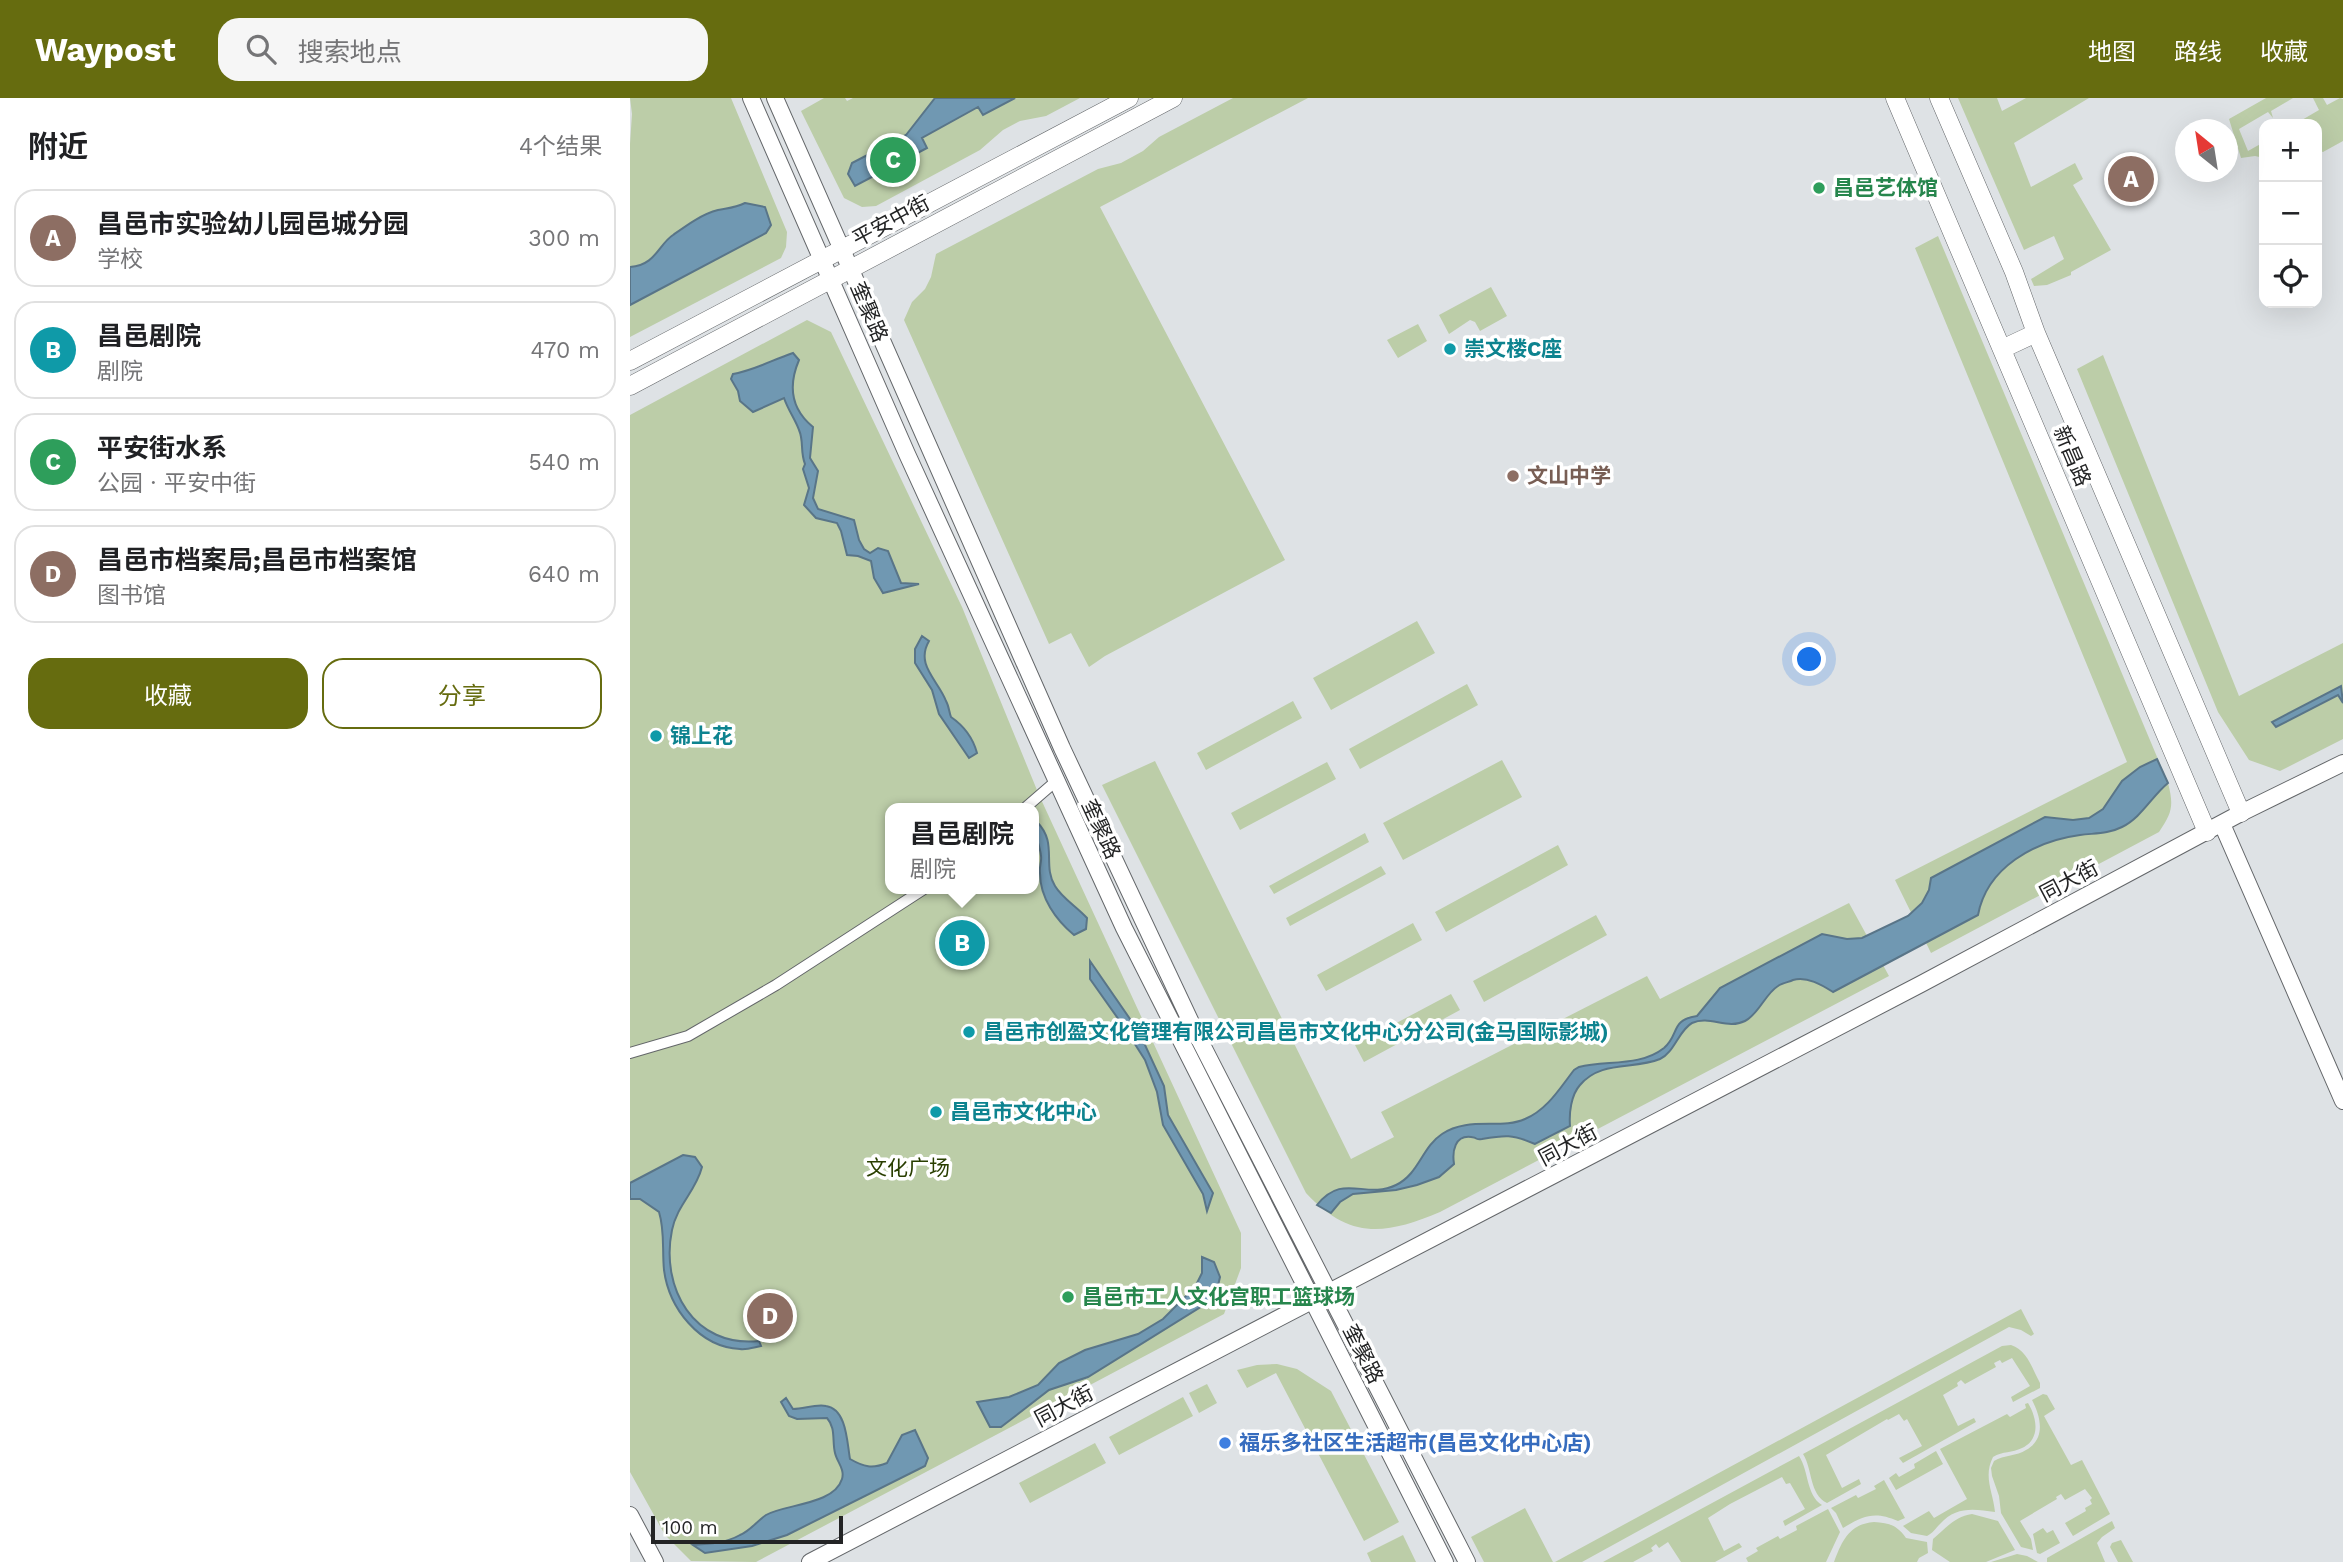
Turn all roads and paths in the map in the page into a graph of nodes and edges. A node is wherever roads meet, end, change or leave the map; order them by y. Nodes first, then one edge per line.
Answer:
1 (751, 98) edge
2 (775, 98) edge
3 (1129, 98) edge
4 (1173, 98) edge
5 (1895, 98) edge
6 (1939, 98) edge
7 (843, 248) junction
8 (823, 259) junction
9 (849, 269) junction
10 (832, 280) junction
11 (2036, 333) junction
12 (2002, 349) junction
13 (630, 361) edge
14 (630, 386) edge
15 (2343, 762) edge
16 (1055, 782) junction
17 (1031, 803) edge
18 (2241, 813) junction
19 (2215, 828) junction
20 (916, 894) edge
21 (630, 1053) edge
22 (2343, 1101) edge
23 (1330, 1292) junction
24 (1313, 1301) junction
25 (630, 1515) edge
26 (655, 1562) edge
27 (810, 1562) edge
28 (1445, 1562) edge
29 (1467, 1562) edge

1 - 8 main road, 奎聚路
2 - 7 main road, 奎聚路
3 - 7 main road, 平安中街
4 - 9 main road, 平安中街
5 - 12 main road, 新昌路
6 - 11 main road, 新昌路
7 - 8 main road, 平安中街
7 - 9 main road, 奎聚路
8 - 10 main road, 奎聚路
8 - 13 main road, 平安中街
9 - 10 main road, 平安中街
9 - 23 main road, 奎聚路
10 - 14 main road, 平安中街
10 - 16 main road, 奎聚路
11 - 12 main road
11 - 18 main road, 新昌路
12 - 19 main road, 新昌路
15 - 18 main road, 同大街
16 - 17 street
16 - 24 main road, 奎聚路
18 - 19 main road, 同大街
19 - 22 main road, 新昌路
19 - 23 main road, 同大街
20 - 21 street
23 - 24 main road, 同大街
23 - 29 main road, 奎聚路
24 - 27 main road, 同大街
24 - 28 main road, 奎聚路
25 - 26 main road

